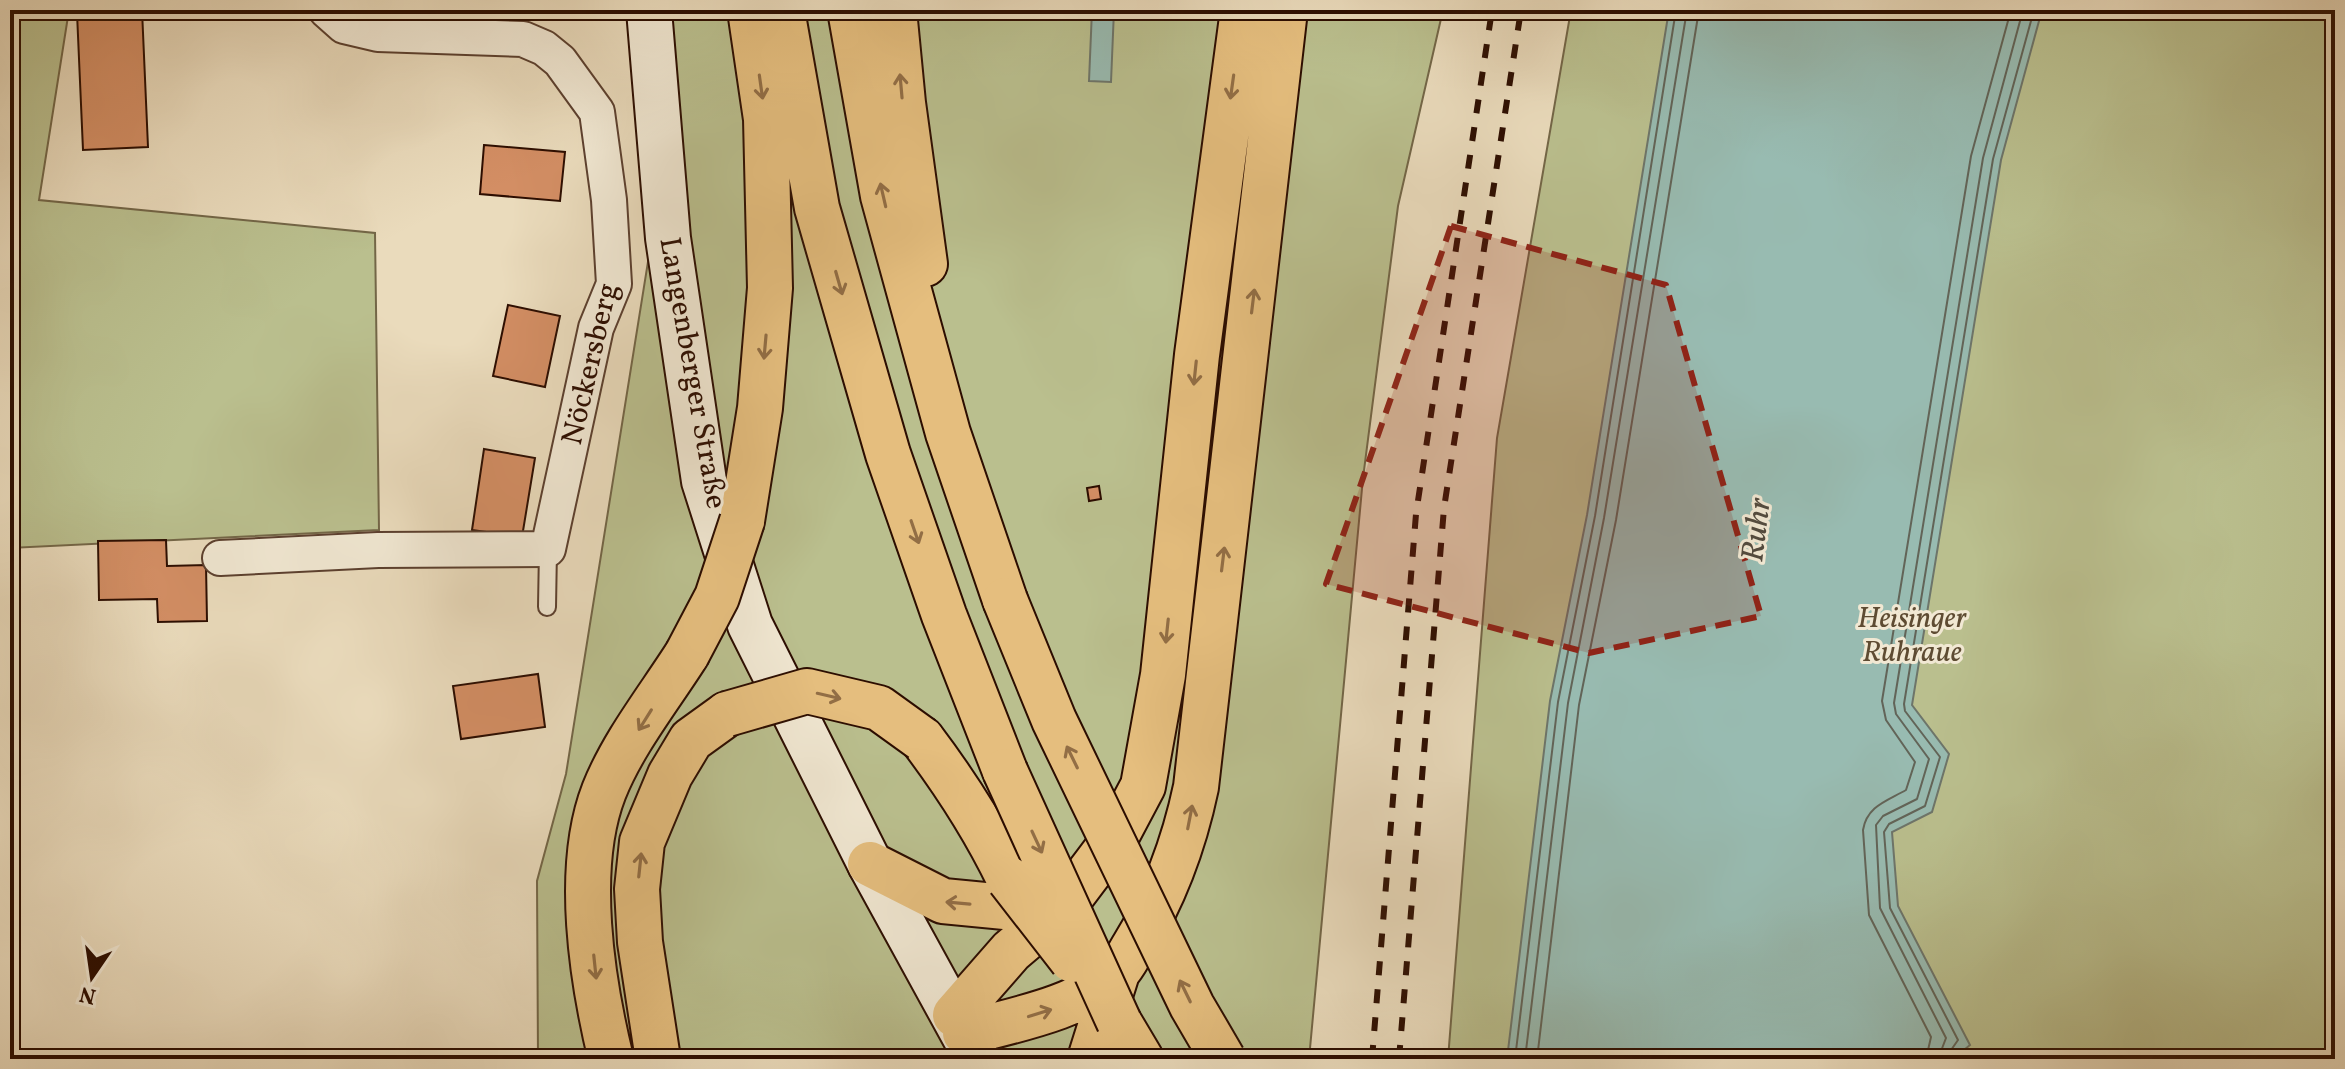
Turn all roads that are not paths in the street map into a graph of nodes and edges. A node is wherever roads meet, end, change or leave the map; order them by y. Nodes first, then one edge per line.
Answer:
1 (326, 10) edge
2 (649, 10) edge
3 (750, 10) edge
4 (782, 10) edge
5 (850, 10) edge
6 (894, 10) edge
7 (1243, 10) edge
8 (1285, 10) edge
9 (948, 433) junction
10 (548, 549) junction
11 (220, 558) dead end
12 (547, 607) dead end
13 (870, 864) junction
14 (1064, 906) junction
15 (1117, 972) junction
16 (1119, 1022) junction
17 (966, 1036) edge
18 (611, 1059) edge
19 (658, 1059) edge
20 (1090, 1059) edge
21 (1141, 1059) edge
22 (1223, 1059) edge

1 - 10 street, Nöckersberg
2 - 13 street, Langenberger Straße
3 -> 18 highway, bridge
4 -> 16 highway, bridge
9 -> 5 highway
9 -> 6 highway
7 -> 14 highway
15 -> 8 highway
22 -> 9 highway, bridge
10 - 11 street
10 - 12 lane
14 -> 13 highway
13 - 17 street, Langenberger Straße
14 - 17 highway
17 -> 15 highway
15 - 20 highway
19 -> 16 highway, bridge
16 - 21 highway

